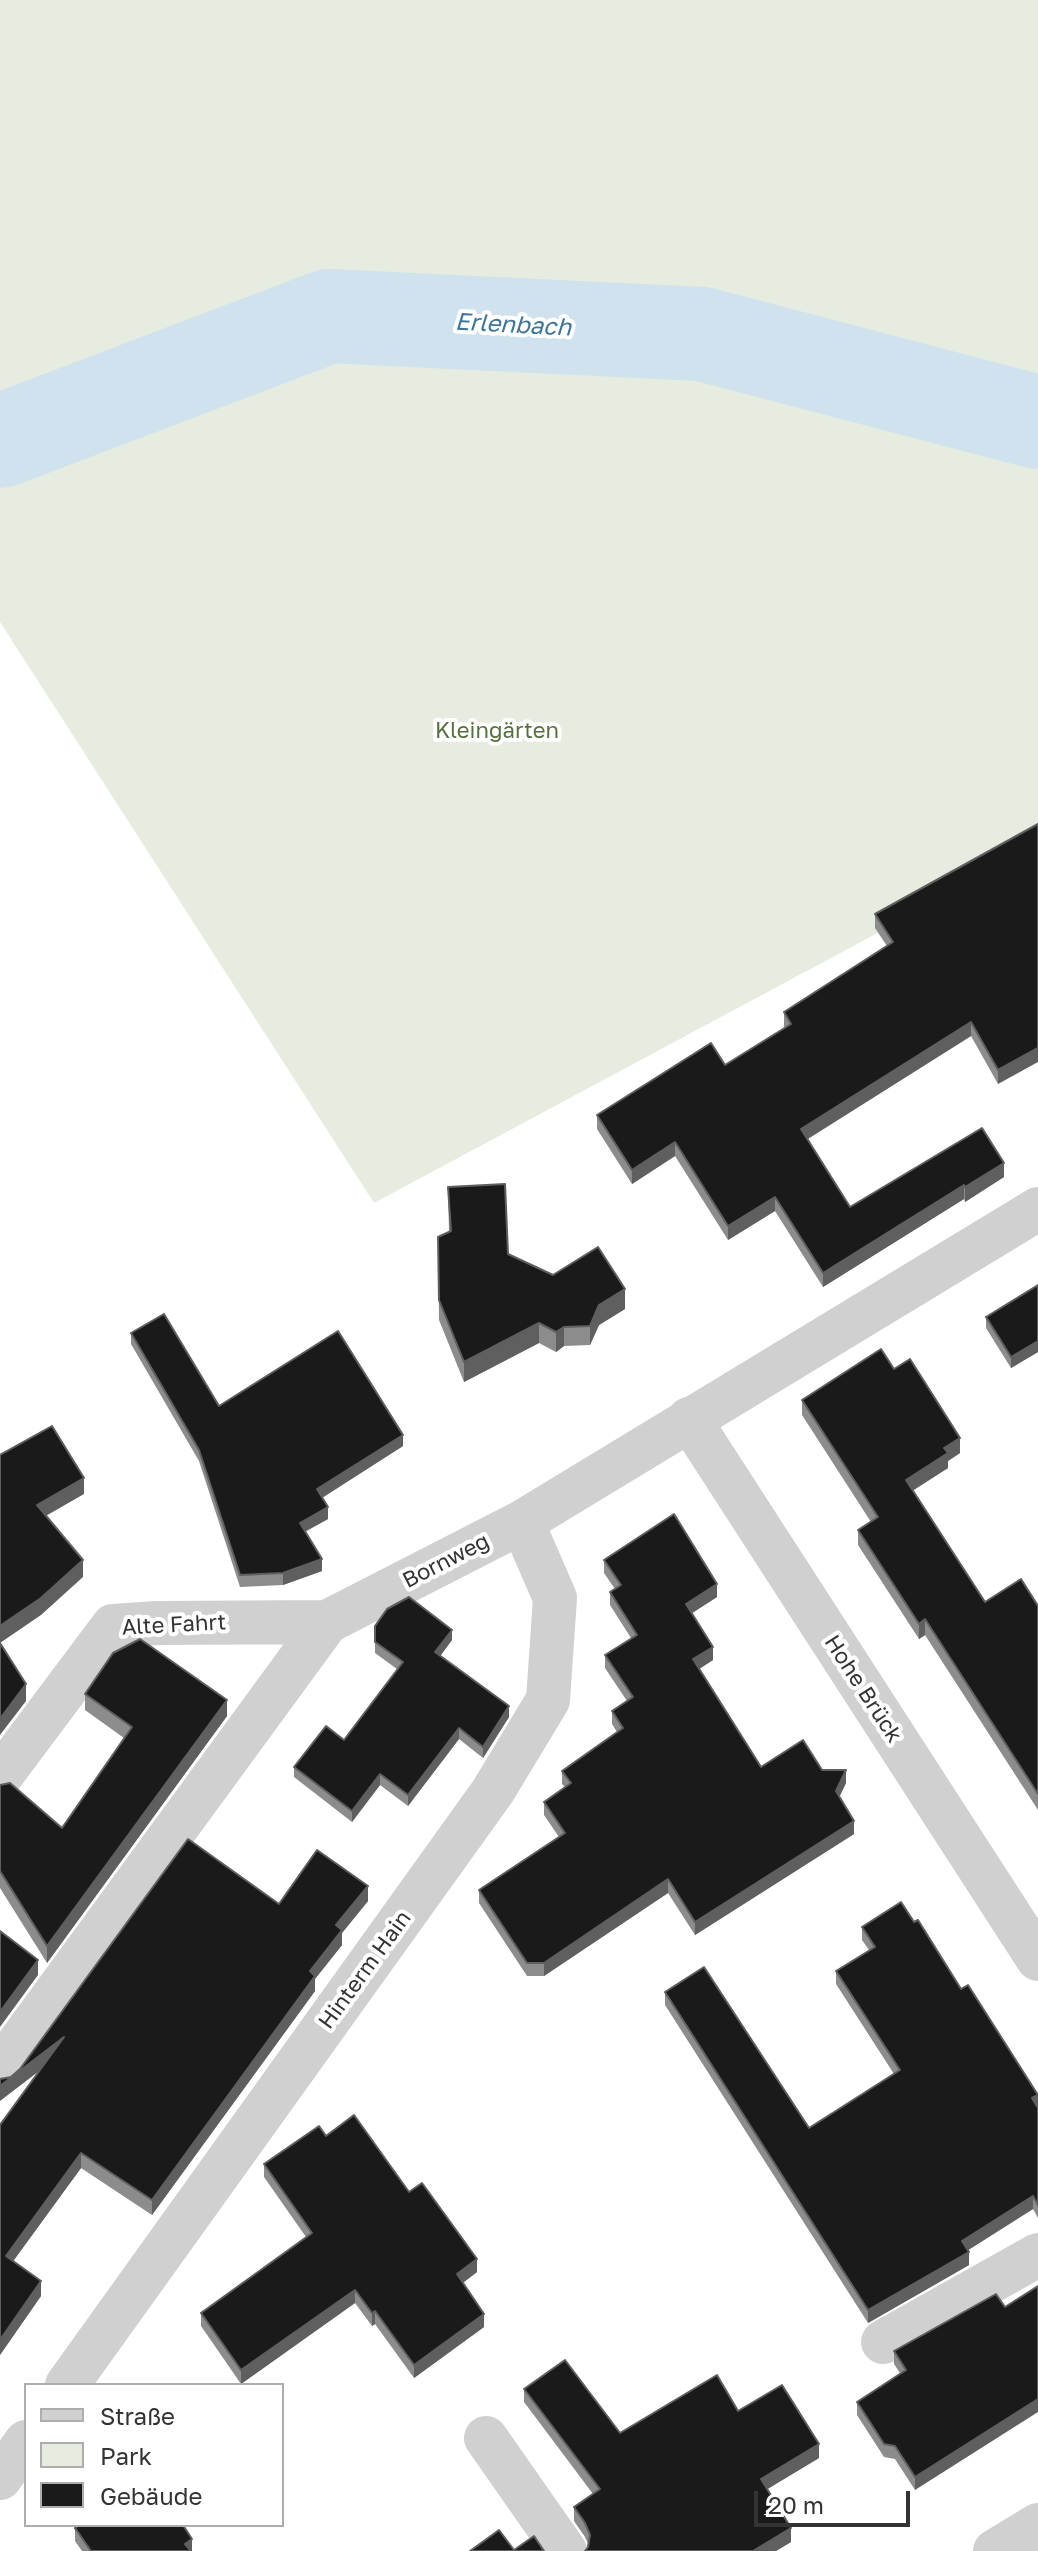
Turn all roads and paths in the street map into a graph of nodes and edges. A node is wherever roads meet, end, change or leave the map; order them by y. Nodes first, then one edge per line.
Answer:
1 (1038, 1209) edge
2 (689, 1419) junction
3 (522, 1522) junction
4 (327, 1622) junction
5 (0, 1777) edge
6 (1038, 1959) edge
7 (0, 2069) edge
8 (1038, 2255) edge
9 (883, 2342) dead end
10 (68, 2383) edge
11 (486, 2438) dead end
12 (24, 2445) edge
13 (0, 2478) edge
14 (1038, 2525) edge
15 (565, 2551) edge
16 (995, 2551) edge

1 - 2 street, Bornweg
2 - 3 street, Bornweg
2 - 6 street, Hohe Brück
3 - 4 street, Bornweg
3 - 10 street, Hinterm Hain
4 - 5 street, Alte Fahrt
4 - 7 street, Bornweg
8 - 9 street
11 - 15 street
12 - 13 street
14 - 16 street

